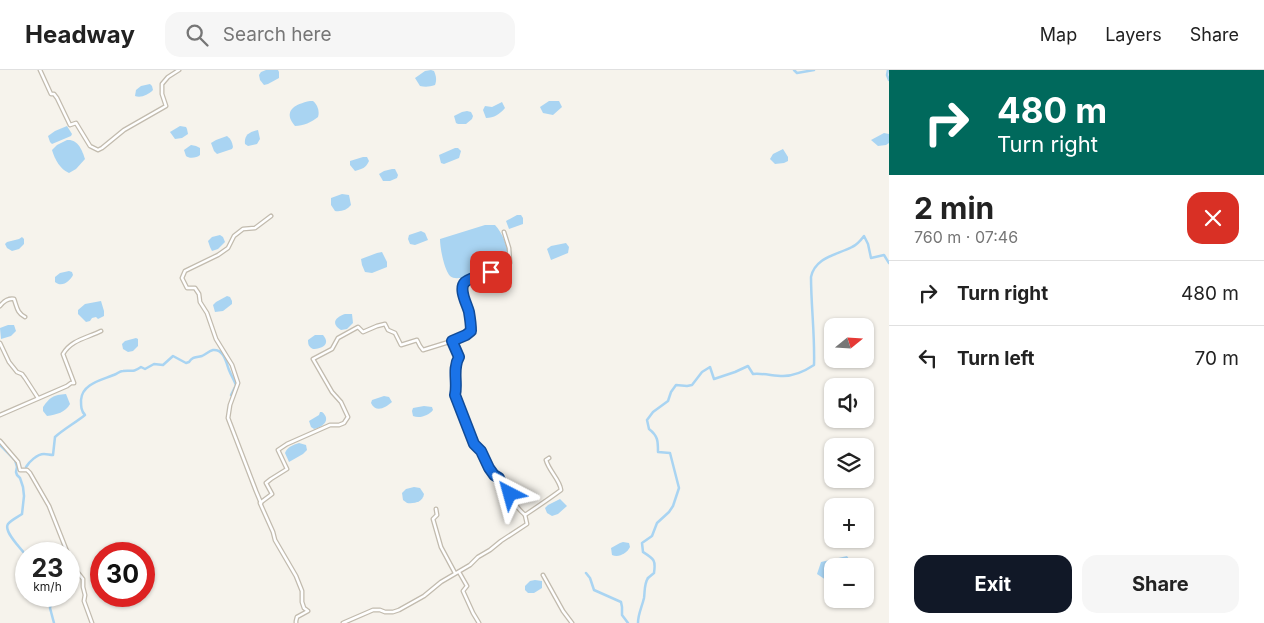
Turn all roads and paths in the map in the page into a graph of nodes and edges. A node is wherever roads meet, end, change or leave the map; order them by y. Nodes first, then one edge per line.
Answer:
1 (40, 70) edge
2 (179, 70) edge
3 (271, 216) dead end
4 (504, 232) dead end
5 (0, 306) edge
6 (25, 317) dead end
7 (101, 331) dead end
8 (452, 341) junction
9 (0, 343) edge
10 (38, 398) junction
11 (0, 415) edge
12 (0, 441) edge
13 (549, 458) dead end
14 (261, 503) junction
15 (436, 509) dead end
16 (525, 516) junction
17 (63, 542) edge
18 (457, 572) junction
19 (542, 575) dead end
20 (80, 576) edge
21 (92, 623) edge
22 (296, 623) edge
23 (343, 623) edge
24 (479, 623) edge
25 (572, 623) edge

1 - 2 street
3 - 14 street
4 - 8 street
5 - 6 street
7 - 10 street
8 - 14 street
8 - 16 street
9 - 10 street
10 - 11 street
12 - 17 street
13 - 16 street
14 - 22 street
15 - 18 street
16 - 18 street
18 - 23 street
18 - 24 street
19 - 25 street
20 - 21 street

